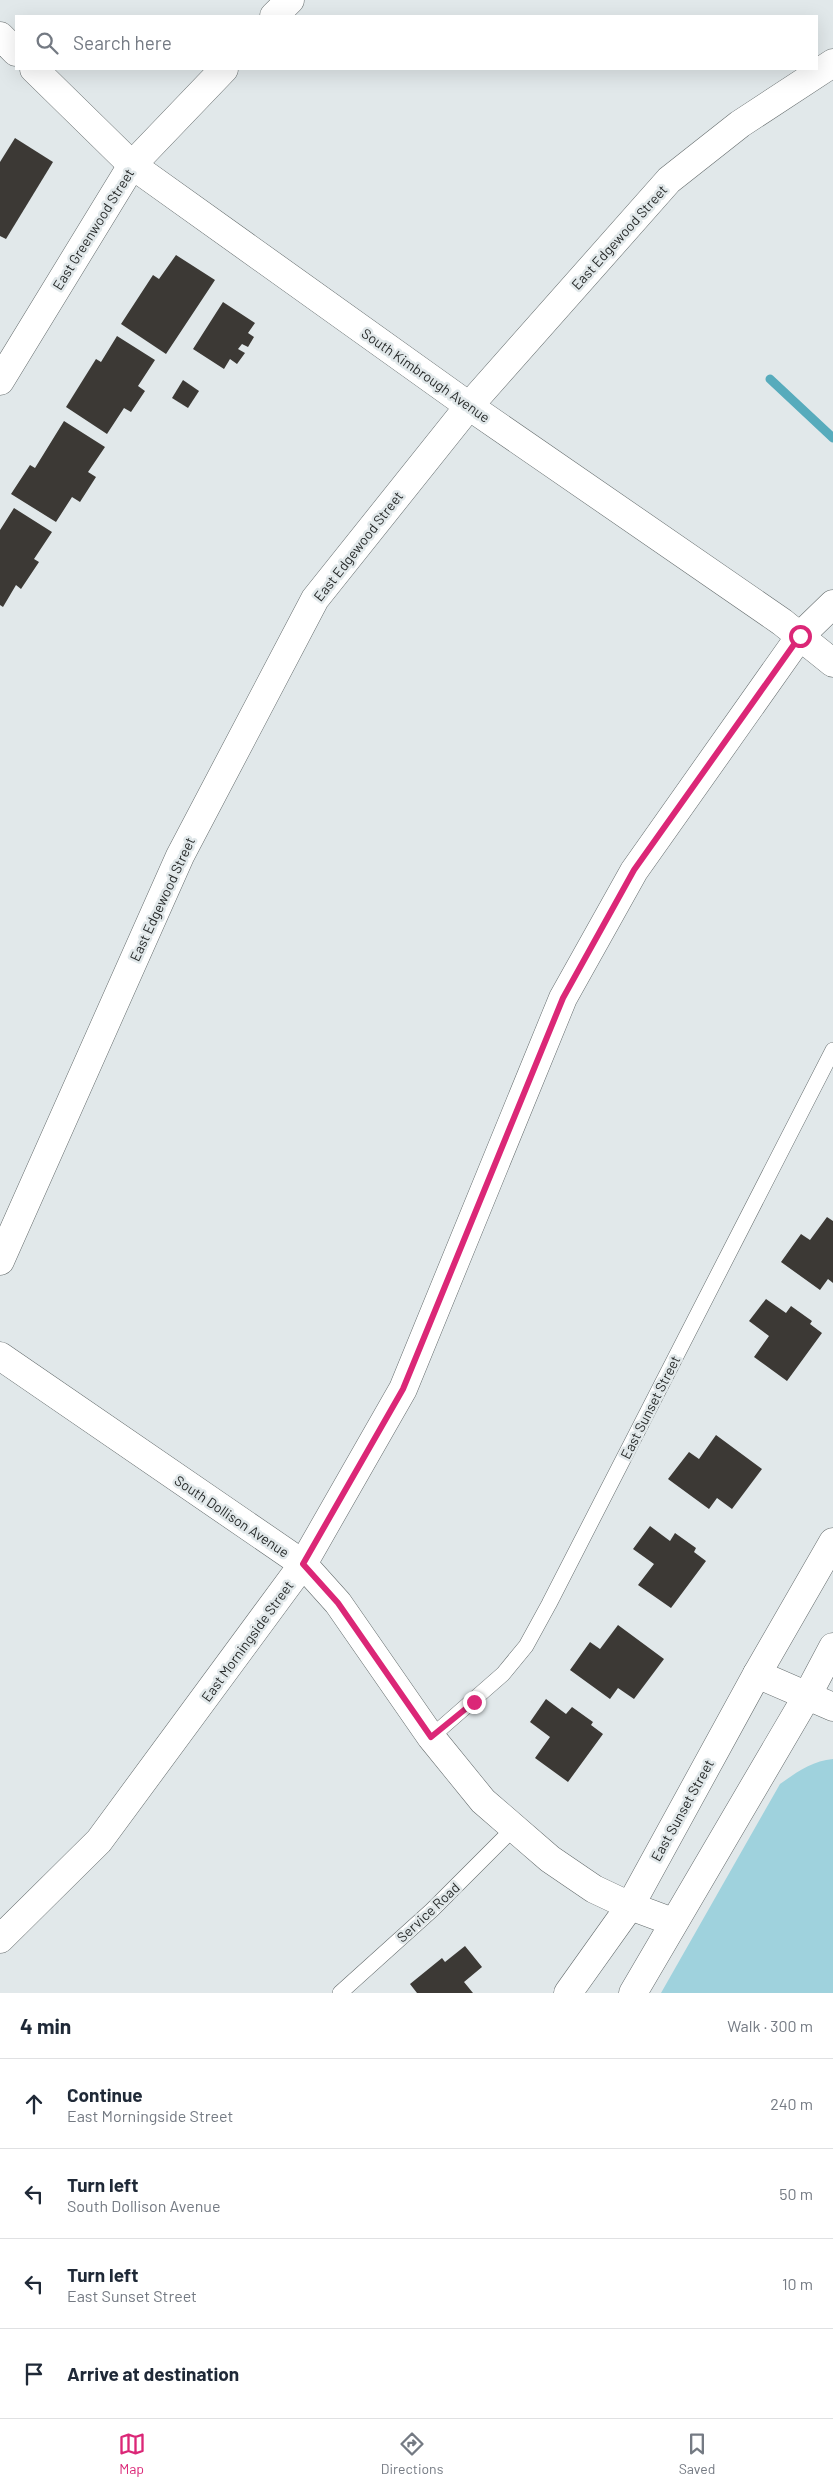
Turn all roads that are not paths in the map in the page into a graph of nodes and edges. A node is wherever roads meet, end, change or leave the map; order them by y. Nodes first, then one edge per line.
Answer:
1 (290, 0) edge
2 (275, 15) edge
3 (0, 36) edge
4 (15, 51) edge
5 (833, 62) edge
6 (35, 70) edge
7 (223, 70) edge
8 (132, 165) junction
9 (0, 381) edge
10 (469, 406) junction
11 (833, 604) edge
12 (800, 636) junction
13 (833, 663) edge
14 (833, 1050) edge
15 (0, 1261) edge
16 (0, 1356) edge
17 (833, 1542) edge
18 (303, 1564) junction
19 (833, 1646) edge
20 (757, 1674) junction
21 (807, 1696) junction
22 (833, 1707) edge
23 (431, 1737) junction
24 (514, 1829) junction
25 (630, 1906) junction
26 (673, 1922) junction
27 (0, 1939) edge
28 (340, 1993) edge
29 (568, 1993) edge
30 (633, 1993) edge

1 - 2 street
3 - 4 street
5 - 10 street, East Edgewood Street
6 - 8 street, South Kimbrough Avenue
7 - 8 street, East Greenwood Street
8 - 9 street, East Greenwood Street
8 - 10 street, South Kimbrough Avenue
10 - 12 street, South Kimbrough Avenue
10 - 15 street, East Edgewood Street
11 - 12 street, East Morningside Street
12 - 13 street, South Kimbrough Avenue
12 - 18 street, East Morningside Street
14 - 23 lane, East Sunset Street
16 - 18 street, South Dollison Avenue
17 - 20 street, East Sunset Street
18 - 23 street, South Dollison Avenue
18 - 27 street, East Morningside Street
19 - 21 street
20 - 21 street
20 - 25 street, East Sunset Street
21 - 22 street
21 - 26 street
23 - 24 street, South Dollison Avenue
24 - 25 street, South Dollison Avenue
24 - 28 lane, Service Road
25 - 26 street, South Dollison Avenue
25 - 29 street, East Sunset Street
26 - 30 street

